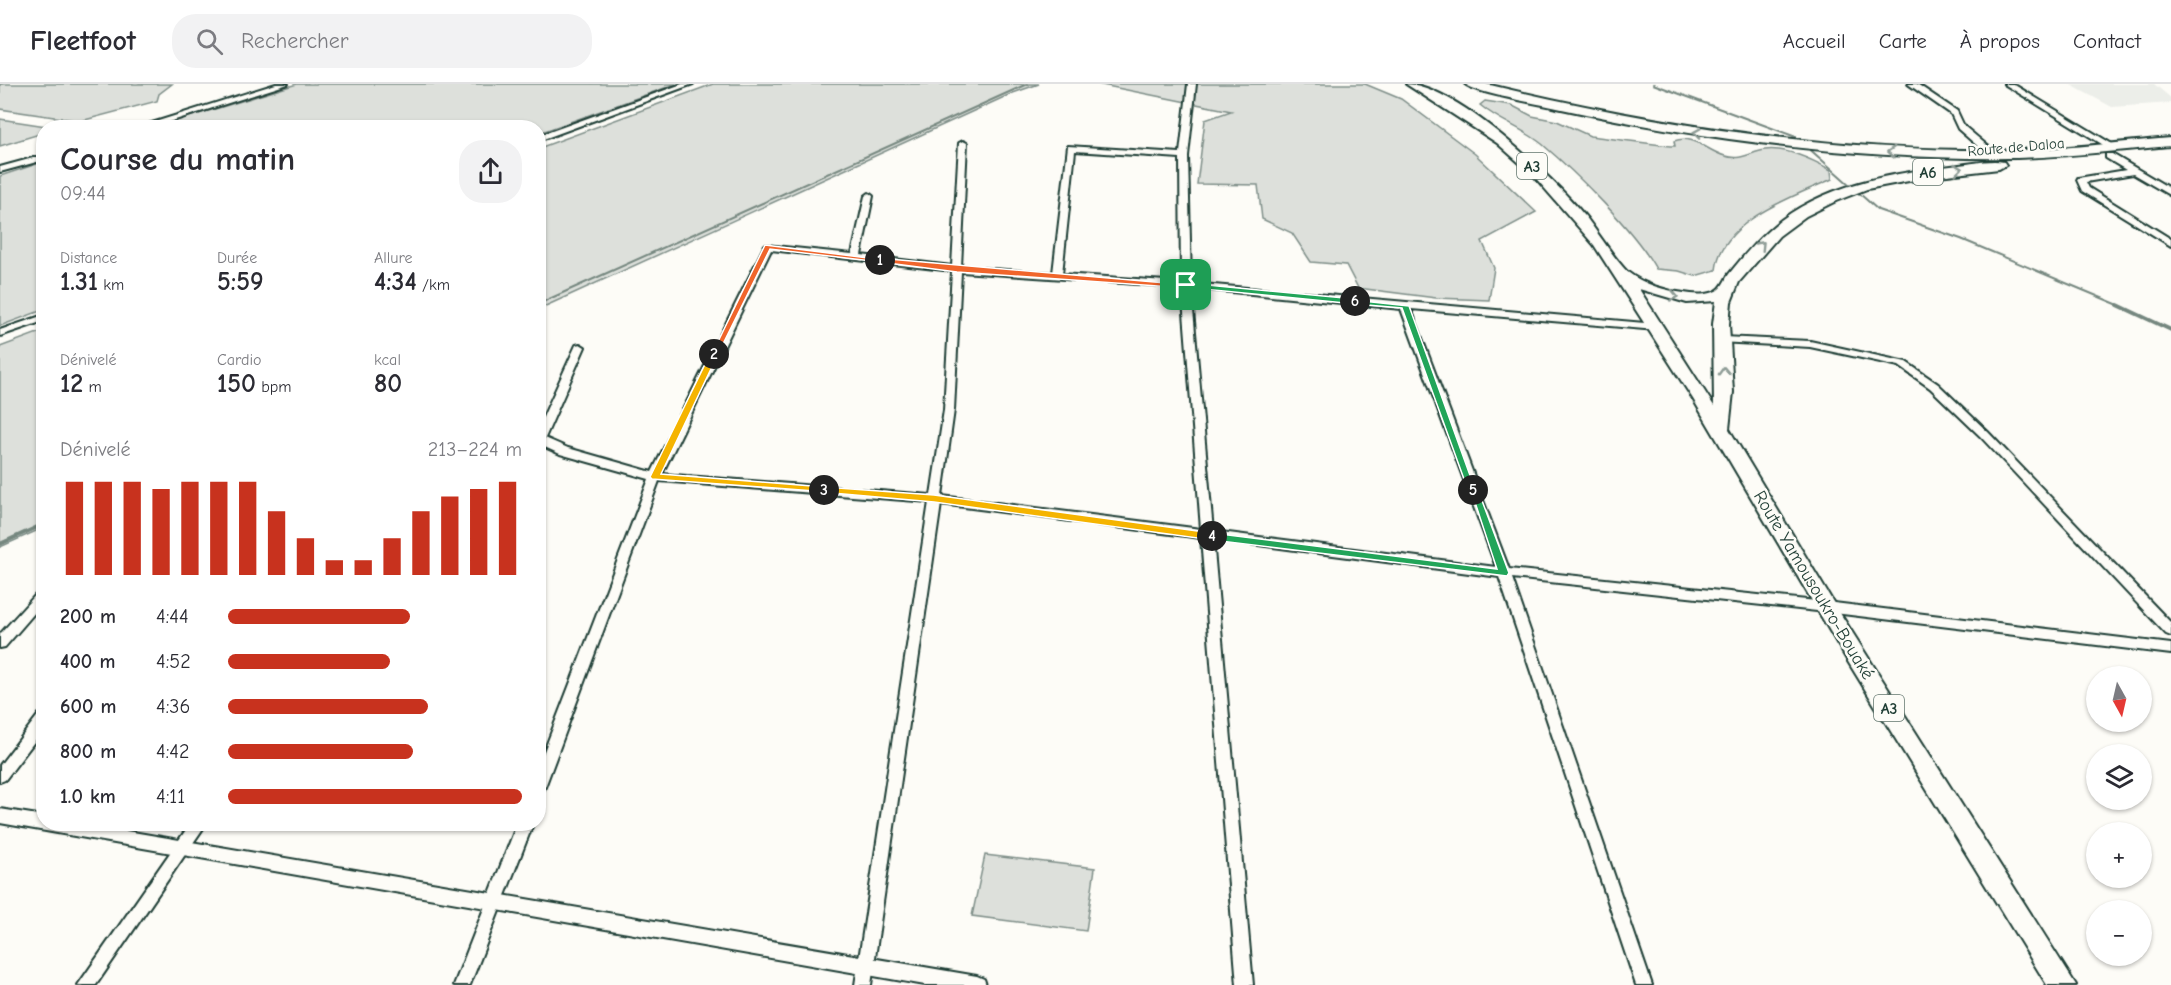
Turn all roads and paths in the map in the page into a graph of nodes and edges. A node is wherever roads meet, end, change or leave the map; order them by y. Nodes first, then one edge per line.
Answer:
1 (284, 84) edge
2 (689, 84) edge
3 (1192, 84) edge
4 (1412, 84) edge
5 (1471, 84) edge
6 (1912, 84) edge
7 (2008, 84) edge
8 (1509, 94) junction
9 (1472, 117) junction
10 (167, 120) edge
11 (546, 136) edge
12 (2171, 142) edge
13 (963, 143) dead end
14 (2111, 151) junction
15 (2171, 151) edge
16 (1992, 154) junction
17 (1184, 156) junction
18 (36, 159) edge
19 (2005, 164) junction
20 (0, 170) edge
21 (2134, 171) junction
22 (2171, 193) edge
23 (869, 196) dead end
24 (2171, 243) edge
25 (856, 257) junction
26 (957, 269) junction
27 (1057, 277) junction
28 (1625, 277) junction
29 (1186, 285) junction
30 (1726, 292) junction
31 (1405, 306) junction
32 (36, 321) edge
33 (1656, 327) junction
34 (0, 333) edge
35 (1723, 340) junction
36 (580, 347) dead end
37 (546, 423) edge
38 (1720, 429) junction
39 (546, 442) edge
40 (655, 477) junction
41 (934, 499) junction
42 (1209, 536) junction
43 (1504, 573) junction
44 (36, 602) edge
45 (1826, 607) junction
46 (2171, 632) edge
47 (0, 643) edge
48 (2171, 649) edge
49 (36, 729) edge
50 (546, 766) edge
51 (0, 776) edge
52 (0, 816) edge
53 (36, 821) edge
54 (98, 831) edge
55 (193, 831) edge
56 (522, 831) edge
57 (181, 849) junction
58 (495, 903) junction
59 (866, 966) junction
60 (86, 985) edge
61 (462, 985) edge
62 (863, 985) edge
63 (977, 985) edge
64 (1245, 985) edge
65 (1644, 985) edge
66 (2062, 985) edge

1 - 10 street
2 - 11 street
3 - 17 street
4 - 9 highway, A3
5 - 8 highway, A6
6 - 16 street
7 - 14 street
8 - 9 highway
16 -> 8 highway, A6
9 - 28 highway, A3
12 - 14 highway, Route de Daloa / A6
13 - 26 street
14 - 15 highway, Route de Daloa / A6
14 - 16 highway, Route de Daloa / A6
14 - 19 highway, Route de Daloa / A6
14 - 21 street
16 - 19 highway
17 - 27 street
17 - 29 street
18 - 20 street
30 -> 19 highway, Route de Daloa / A6
21 - 22 street
21 - 24 street
23 - 25 street
25 - 26 street
25 - 40 street
26 - 27 street
26 - 41 street
27 - 29 street
28 -> 30 highway
28 - 33 highway, Route Yamousoukro-Bouaké / A3
29 - 31 street
29 - 42 street
30 - 35 highway
31 - 33 street
31 - 43 street
32 - 34 street
33 - 38 highway, Route Yamousoukro-Bouaké / A3
38 -> 35 highway
35 - 46 street
36 - 37 street
38 - 45 highway, Route Yamousoukro-Bouaké / A3
39 - 40 street
40 - 41 street
40 - 50 street
41 - 42 street
41 - 59 street
42 - 43 street
42 - 64 street
43 - 45 street
43 - 65 street
44 - 47 street
45 - 48 street
45 - 66 highway, Route Yamousoukro-Bouaké / A3
49 - 51 street
52 - 53 street
54 - 57 street
55 - 57 street
56 - 58 street
57 - 58 street
57 - 60 street
58 - 59 street
58 - 61 street
59 - 62 street
59 - 63 street

